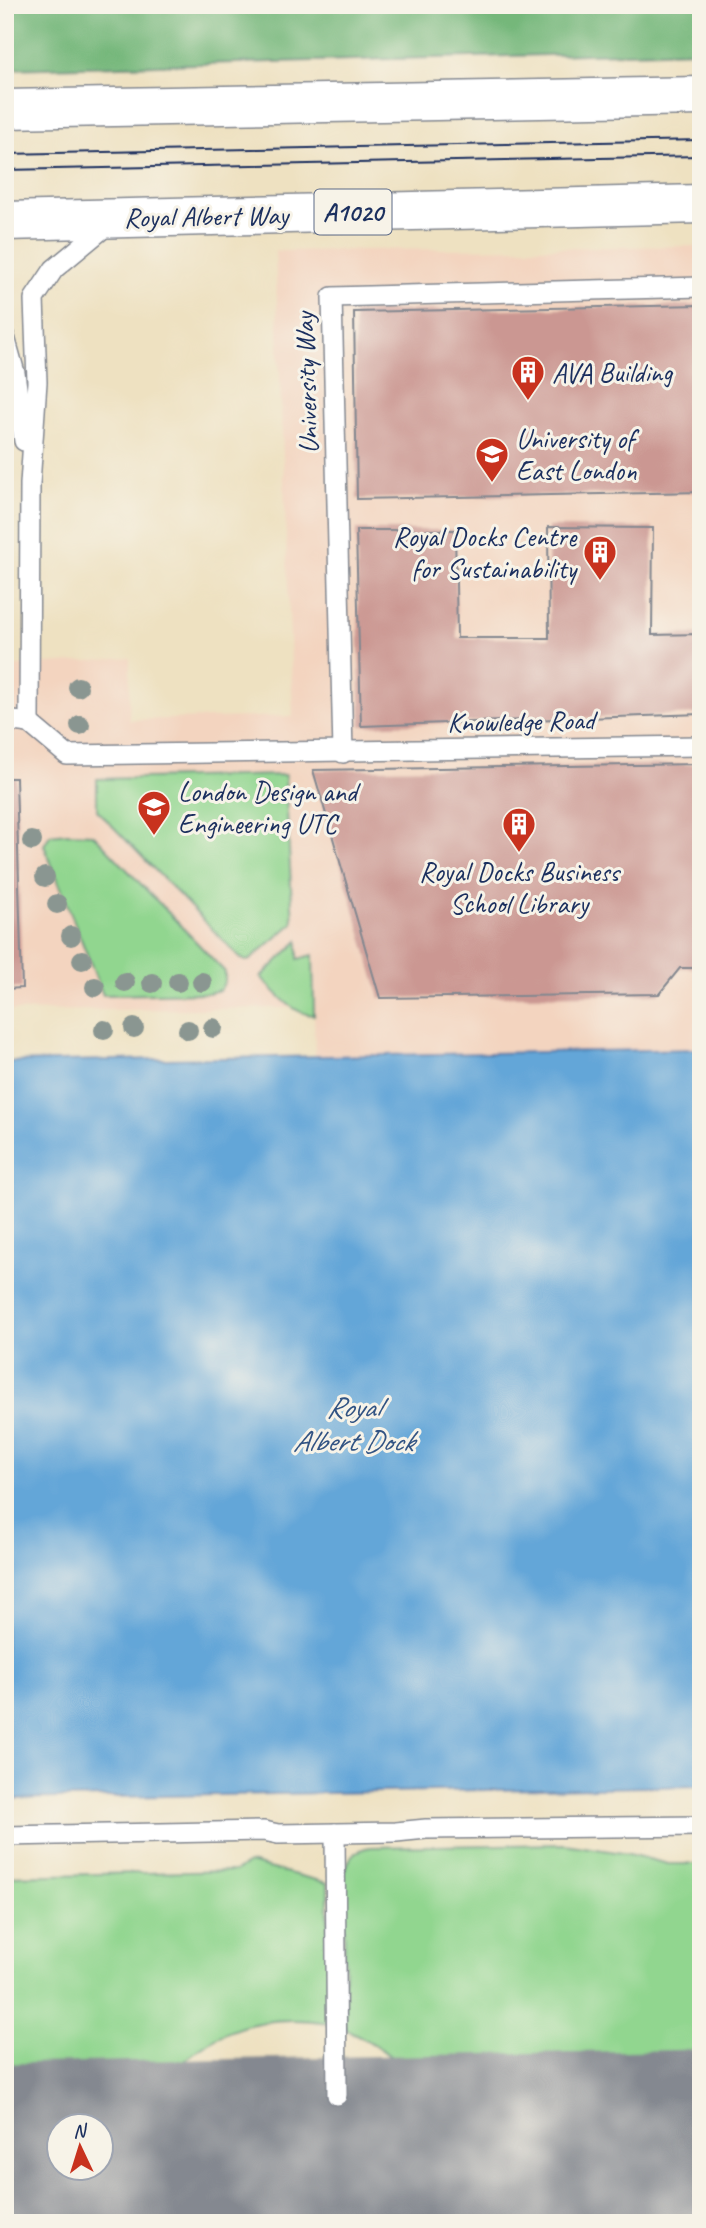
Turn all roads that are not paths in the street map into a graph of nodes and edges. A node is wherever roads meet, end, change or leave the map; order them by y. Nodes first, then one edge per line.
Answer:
1 (701, 96) edge
2 (5, 109) edge
3 (701, 204) edge
4 (115, 218) junction
5 (5, 221) edge
6 (701, 287) edge
7 (5, 337) edge
8 (30, 484) junction
9 (5, 720) edge
10 (29, 723) junction
11 (701, 746) edge
12 (343, 753) junction
13 (701, 1826) edge
14 (335, 1833) junction
15 (5, 1836) edge
16 (337, 2095) dead end

1 - 2 main road
3 - 4 main road, Royal Albert Way / A1020
4 - 5 main road, Royal Albert Way / A1020
4 - 8 lane
6 - 12 lane, University Way
7 - 8 lane
8 - 10 lane
9 - 10 lane
10 - 12 lane, Knowledge Road
11 - 12 lane, Knowledge Road
13 - 14 lane
14 - 15 lane
14 - 16 lane

